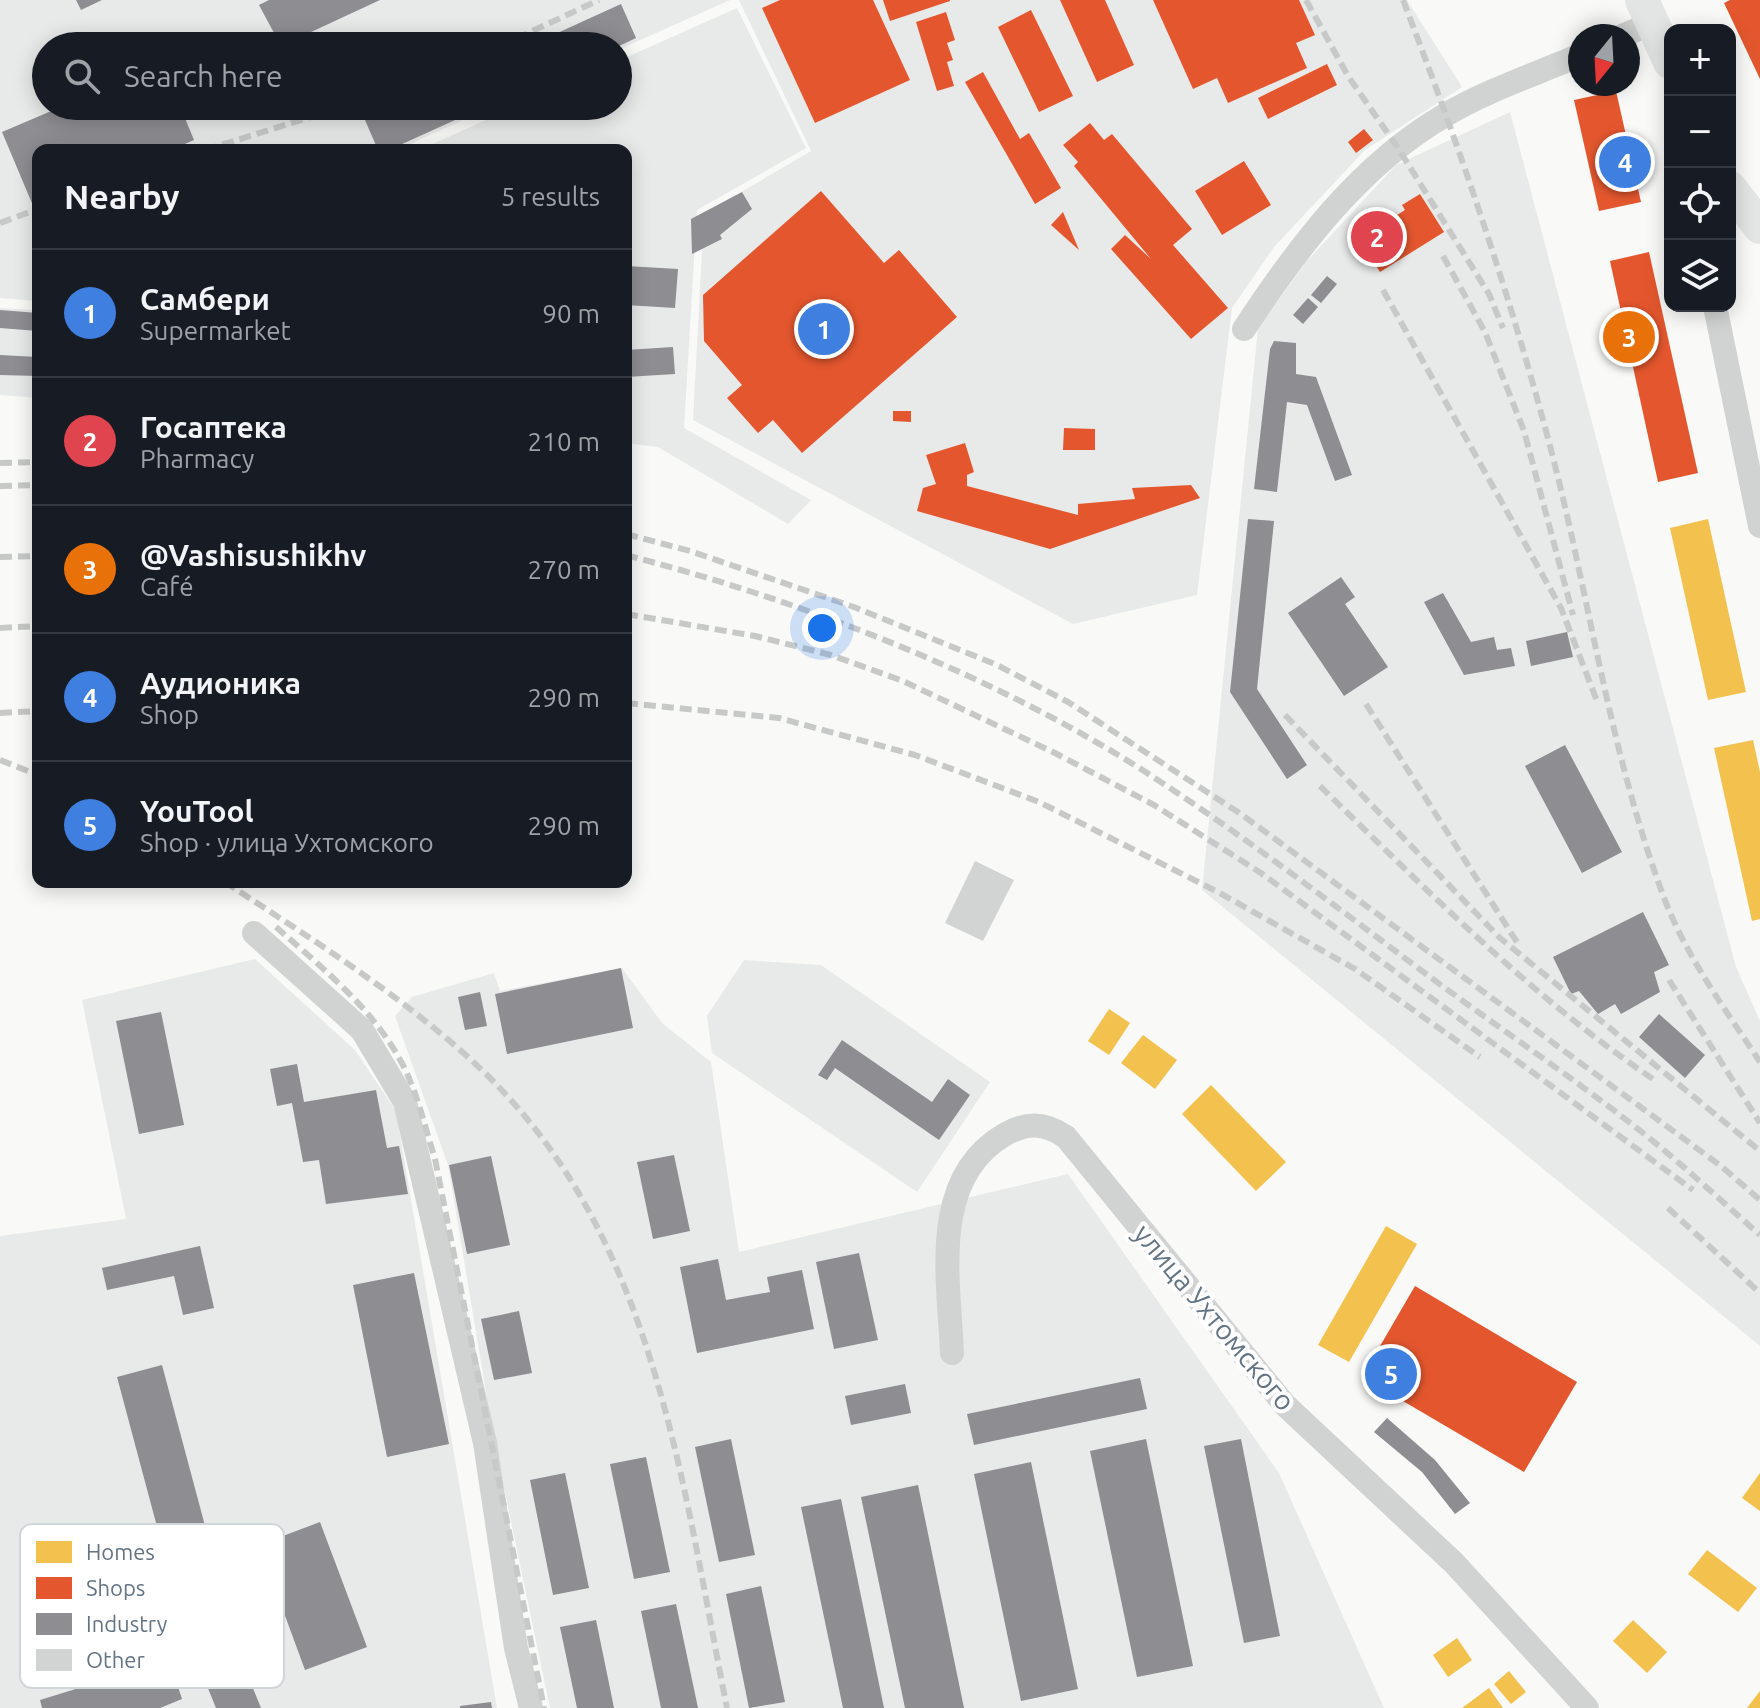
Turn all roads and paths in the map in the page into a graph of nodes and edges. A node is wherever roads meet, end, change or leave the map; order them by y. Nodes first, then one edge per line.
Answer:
1 (1649, 33) edge
2 (1568, 60) edge
3 (1664, 71) edge
4 (1716, 312) edge
5 (1244, 329) dead end
6 (1760, 526) edge
7 (254, 933) dead end
8 (952, 1353) dead end
9 (531, 1708) edge
10 (1587, 1708) edge

1 - 3 street
2 - 5 street
4 - 6 street
7 - 9 street
8 - 10 street, улица Ухтомского

